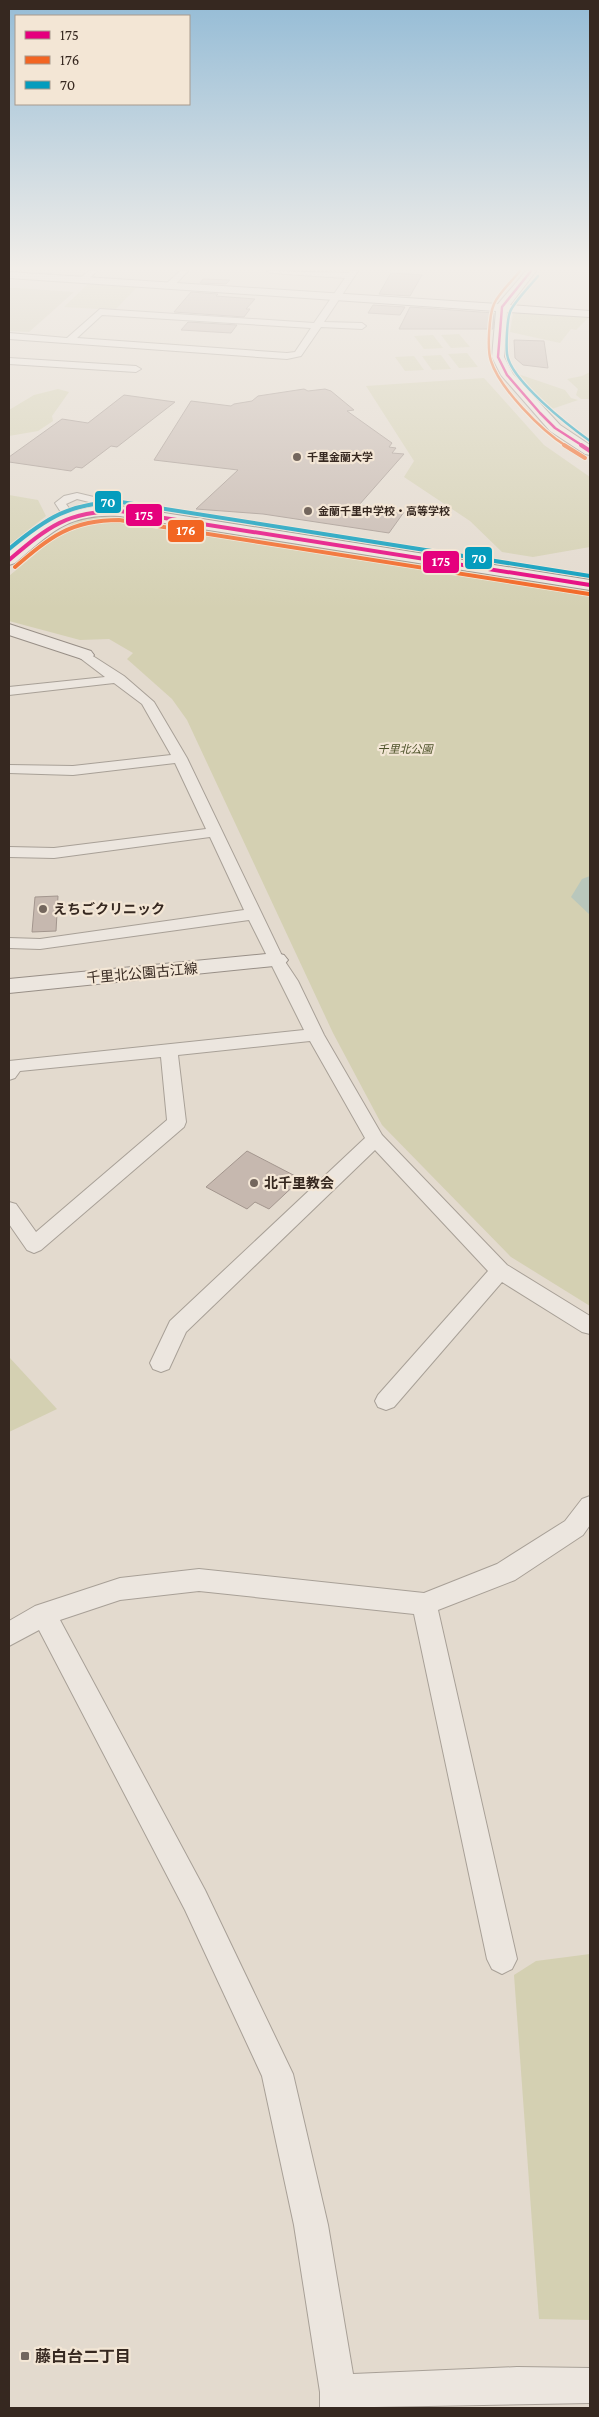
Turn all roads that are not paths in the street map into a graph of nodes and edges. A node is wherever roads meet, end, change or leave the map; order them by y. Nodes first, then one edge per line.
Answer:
1 (515, 384) edge
2 (590, 451) edge
3 (9, 560) edge
4 (590, 585) edge
5 (9, 629) edge
6 (85, 655) joint
7 (119, 679) junction
8 (9, 691) edge
9 (180, 758) junction
10 (9, 769) edge
11 (214, 832) junction
12 (9, 852) edge
13 (254, 914) junction
14 (9, 943) edge
15 (276, 960) junction
16 (9, 986) edge
17 (315, 1035) junction
18 (169, 1052) junction
19 (9, 1074) edge
20 (375, 1139) junction
21 (9, 1209) edge
22 (500, 1271) junction
23 (590, 1326) edge
24 (161, 1362) dead end
25 (386, 1401) dead end
26 (590, 1506) edge
27 (582, 1533) edge
28 (424, 1604) junction
29 (44, 1614) junction
30 (9, 1634) edge
31 (502, 1959) dead end
32 (590, 2385) edge
33 (338, 2400) edge

1 - 2 street
3 - 4 street
5 - 6 street
6 - 7 street
7 - 8 street
7 - 9 street
9 - 10 street
9 - 11 street
11 - 12 street
11 - 13 street
13 - 14 street
13 - 15 street
15 - 16 street, 千里北公園古江線
15 - 17 street
17 - 18 street
17 - 20 street
18 - 19 street
18 - 21 street
20 - 22 street
20 - 24 street
22 - 23 street
22 - 25 street
26 - 27 street
27 - 28 street
28 - 29 street
28 - 31 street
29 - 30 street
29 - 33 street
32 - 33 street

